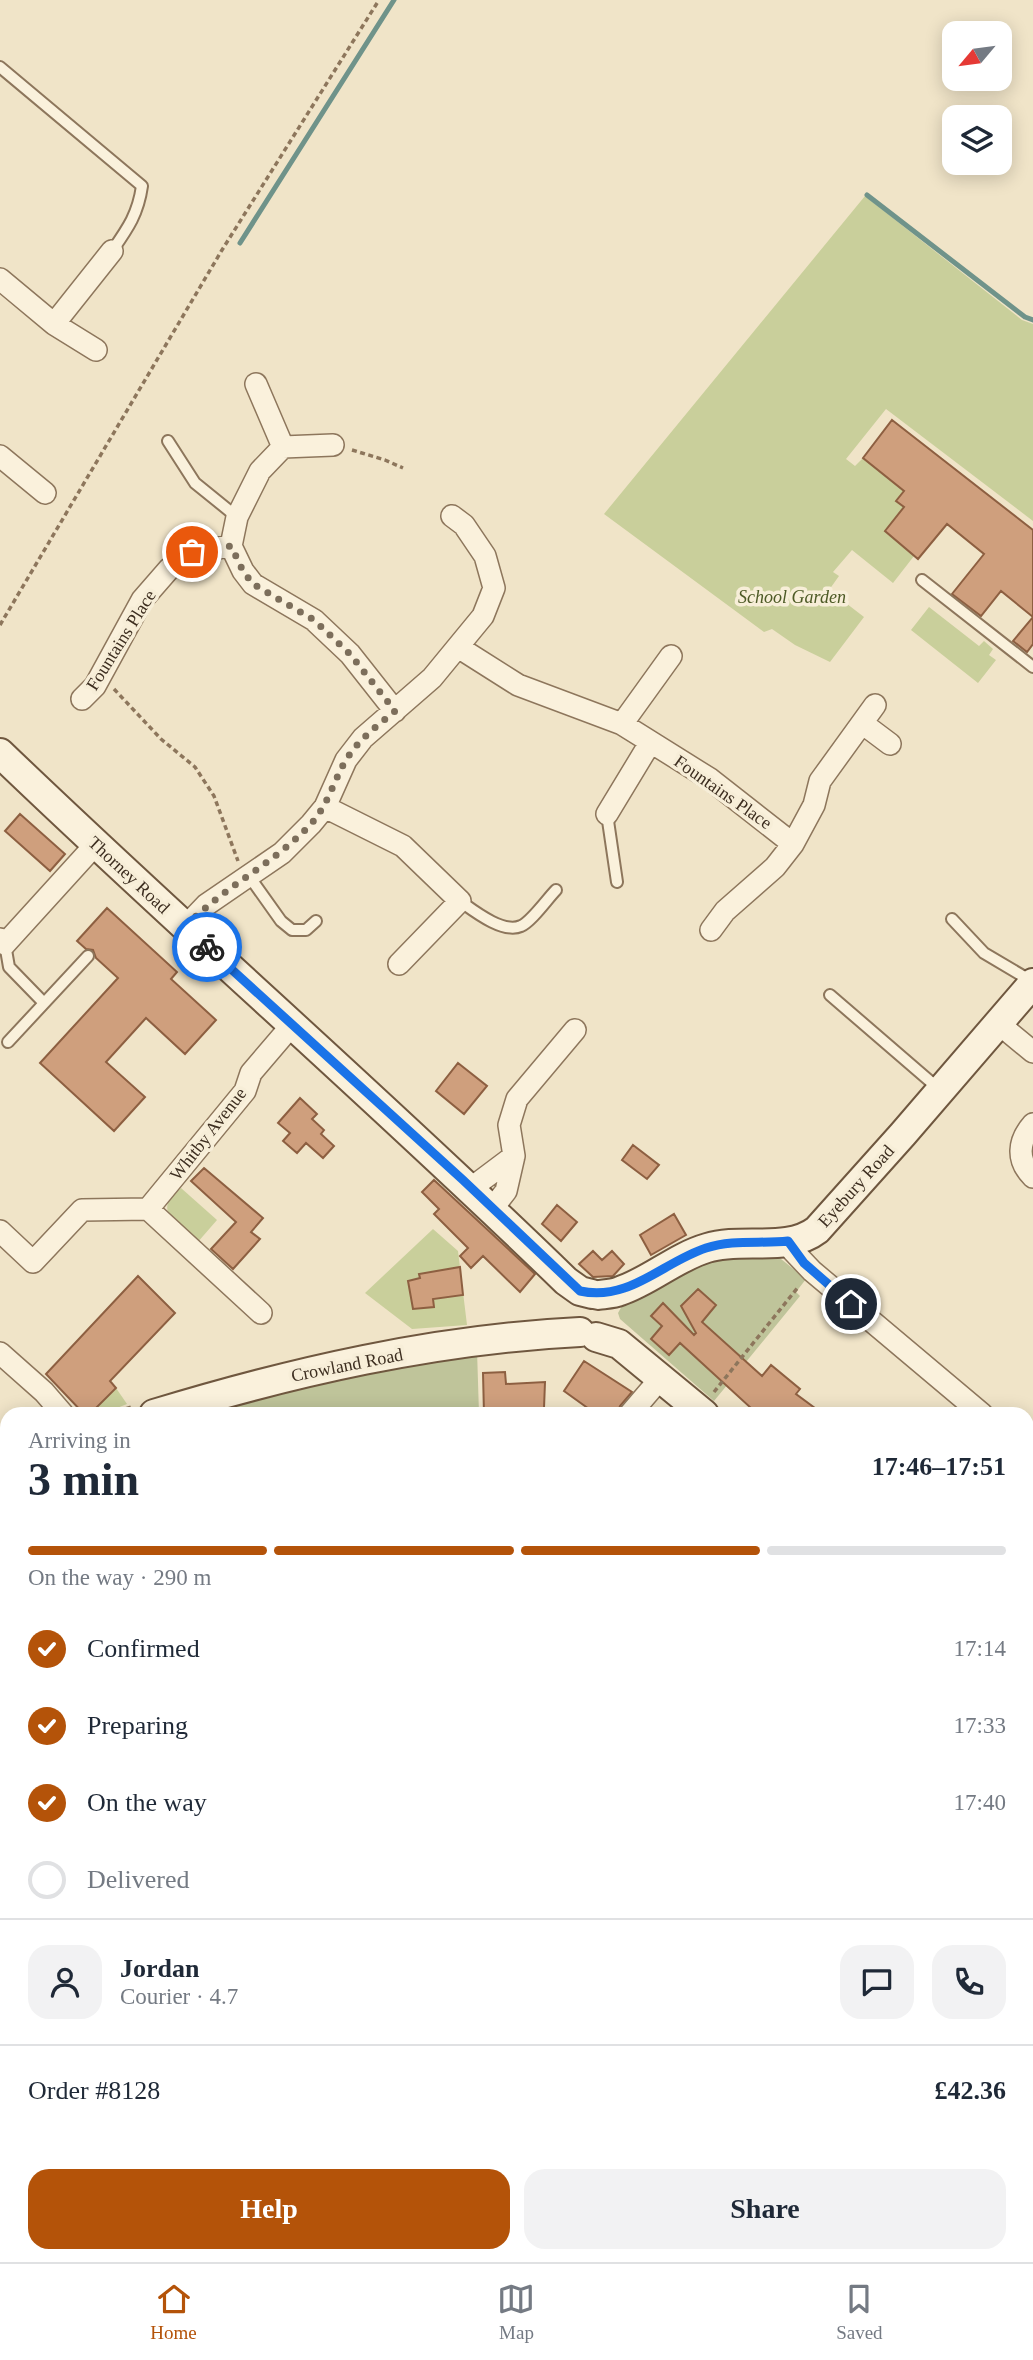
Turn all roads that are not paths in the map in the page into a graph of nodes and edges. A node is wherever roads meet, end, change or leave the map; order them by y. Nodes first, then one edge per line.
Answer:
1 (0, 67) edge
2 (112, 251) joint
3 (0, 279) edge
4 (54, 324) junction
5 (96, 349) dead end
6 (256, 384) dead end
7 (168, 441) dead end
8 (333, 445) road end
9 (283, 447) junction
10 (0, 456) edge
11 (45, 493) dead end
12 (237, 517) junction
13 (464, 517) dead end
14 (231, 546) junction
15 (922, 580) dead end
16 (458, 647) junction
17 (671, 656) dead end
18 (1033, 667) edge
19 (82, 699) dead end
20 (875, 705) dead end
21 (395, 711) junction
22 (862, 723) junction
23 (622, 724) junction
24 (650, 743) junction
25 (890, 744) dead end
26 (0, 753) edge
27 (325, 807) junction
28 (607, 814) joint
29 (793, 844) junction
30 (95, 845) junction
31 (249, 876) junction
32 (617, 882) dead end
33 (556, 890) dead end
34 (460, 901) junction
35 (952, 919) dead end
36 (316, 921) dead end
37 (185, 927) junction
38 (711, 930) dead end
39 (3, 941) edge
40 (88, 956) dead end
41 (400, 964) dead end
42 (1033, 983) edge
43 (830, 995) dead end
44 (44, 1003) junction
45 (999, 1024) junction
46 (292, 1025) junction
47 (575, 1030) dead end
48 (8, 1042) dead end
49 (1033, 1052) edge
50 (941, 1091) junction
51 (1033, 1124) edge
52 (514, 1156) junction
53 (1033, 1177) edge
54 (463, 1185) junction
55 (148, 1209) junction
56 (492, 1209) junction
57 (0, 1231) edge
58 (788, 1241) junction
59 (261, 1313) dead end
60 (597, 1316) junction
61 (0, 1353) edge
62 (660, 1379) junction
63 (57, 1407) edge
64 (168, 1407) edge
65 (636, 1407) edge
66 (696, 1407) edge
67 (974, 1407) edge

1 - 2 lane
2 - 4 street
3 - 4 street
4 - 5 street
6 - 9 street
7 - 12 lane
8 - 9 street
9 - 12 street
10 - 11 street
12 - 14 street
13 - 16 street
14 - 19 street, Fountains Place
14 - 21 street
15 - 18 lane
16 - 21 street
16 - 23 street, Fountains Place
17 - 23 street
20 - 22 street
21 - 27 street
22 - 25 street
22 - 29 street
23 - 24 street, Fountains Place
24 - 28 street
24 - 29 street, Fountains Place
26 - 30 street, Thorney Road
27 - 31 street
27 - 34 street
28 - 32 lane
29 - 38 street
30 - 37 street, Thorney Road
30 - 39 street
31 - 36 lane
31 - 37 street
33 - 34 lane
34 - 41 street
35 - 42 lane
37 - 46 street, Thorney Road
39 - 44 lane
40 - 44 lane
42 - 45 street, Eyebury Road
43 - 50 lane
44 - 48 lane
45 - 49 street
45 - 50 street, Eyebury Road
46 - 54 street, Thorney Road
46 - 55 street, Whitby Avenue
47 - 52 street
50 - 58 street, Eyebury Road
51 - 53 street
52 - 54 street
52 - 56 street
54 - 56 street, Thorney Road
55 - 57 street
55 - 59 street
56 - 60 street, Thorney Road
58 - 60 street, Eyebury Road
58 - 67 street
60 - 62 street
60 - 64 street, Crowland Road
61 - 63 street
62 - 65 street
62 - 66 street

